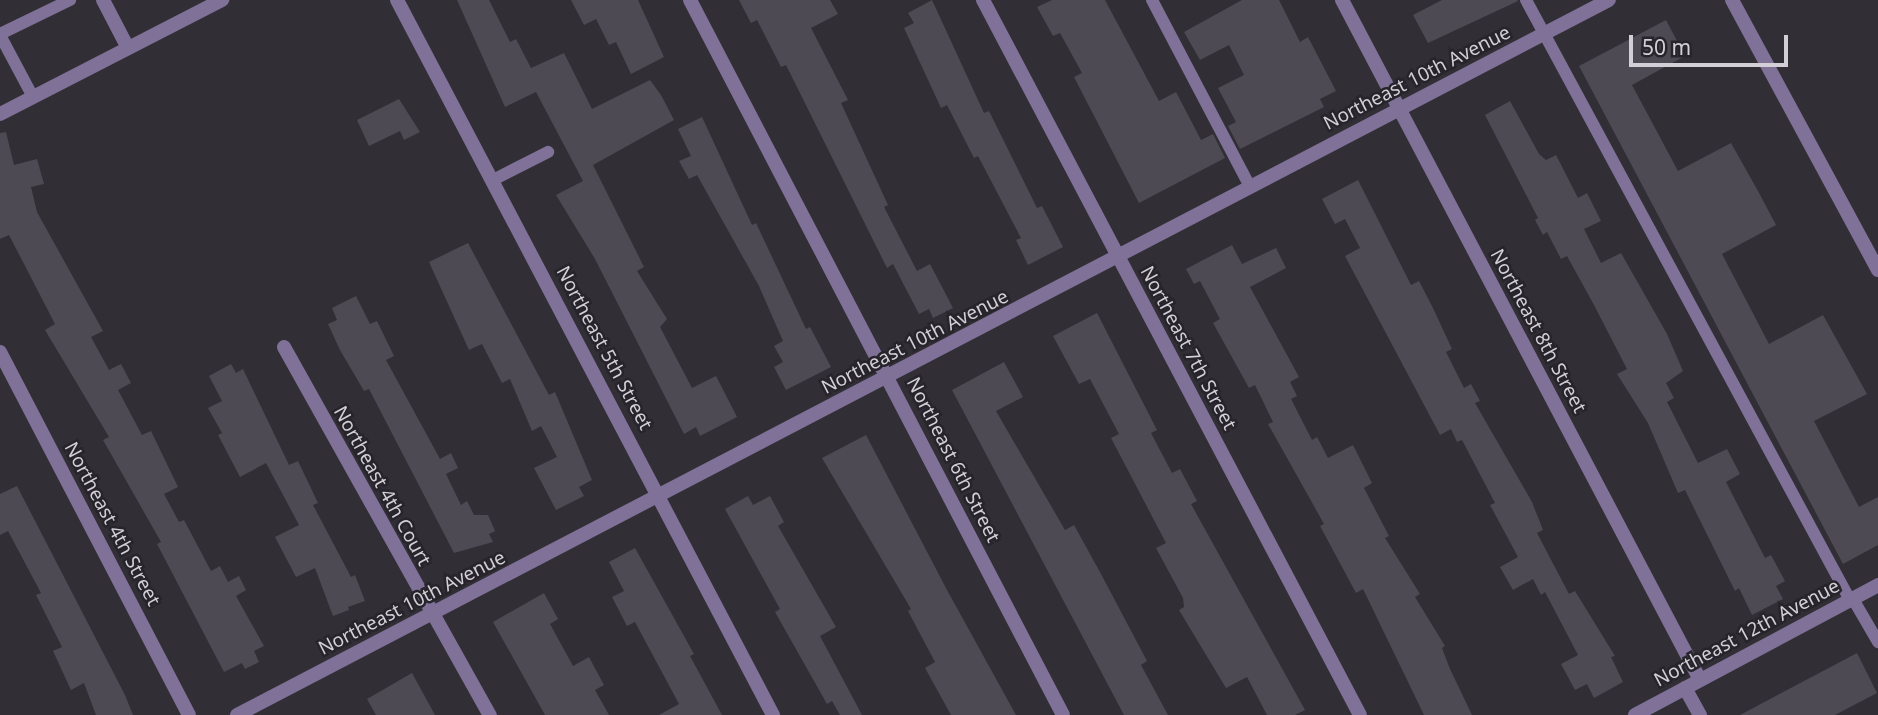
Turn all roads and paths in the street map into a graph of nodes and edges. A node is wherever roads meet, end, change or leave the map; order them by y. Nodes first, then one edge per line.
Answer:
1 (70, 0) edge
2 (103, 0) edge
3 (222, 0) edge
4 (397, 0) edge
5 (690, 0) edge
6 (983, 0) edge
7 (1152, 0) edge
8 (1342, 0) edge
9 (1526, 0) edge
10 (1609, 0) edge
11 (1732, 0) edge
12 (1544, 33) junction
13 (0, 34) edge
14 (128, 48) junction
15 (33, 97) junction
16 (1399, 108) junction
17 (0, 114) edge
18 (548, 152) dead end
19 (493, 180) junction
20 (1250, 187) junction
21 (1119, 257) junction
22 (1878, 271) edge
23 (284, 347) dead end
24 (0, 352) edge
25 (889, 377) junction
26 (660, 495) junction
27 (1878, 585) edge
28 (1851, 600) junction
29 (430, 614) junction
30 (1878, 642) edge
31 (1700, 680) junction
32 (1685, 688) junction
33 (190, 715) edge
34 (237, 715) edge
35 (490, 715) edge
36 (773, 715) edge
37 (1063, 715) edge
38 (1360, 715) edge
39 (1634, 715) edge
40 (1700, 715) edge

1 - 13 lane
2 - 14 street
3 - 14 street
4 - 19 street, Northeast 5th Street
5 - 25 street, Northeast 6th Street
6 - 21 street, Northeast 7th Street
7 - 20 lane
8 - 16 street, Northeast 8th Street
9 - 12 lane
10 - 12 street, Northeast 10th Avenue
11 - 22 street
12 - 16 street, Northeast 10th Avenue
12 - 28 lane
13 - 15 lane
14 - 15 street
15 - 17 street
16 - 20 street, Northeast 10th Avenue
16 - 31 street, Northeast 8th Street
18 - 19 lane
19 - 26 street, Northeast 5th Street
20 - 21 street, Northeast 10th Avenue
21 - 25 street, Northeast 10th Avenue
21 - 38 street, Northeast 7th Street
23 - 29 street, Northeast 4th Court
24 - 33 street, Northeast 4th Street
25 - 26 street, Northeast 10th Avenue
25 - 37 street, Northeast 6th Street
26 - 29 street, Northeast 10th Avenue
26 - 36 street, Northeast 5th Street
27 - 28 street, Northeast 12th Avenue
28 - 30 lane
28 - 31 street, Northeast 12th Avenue
29 - 34 street, Northeast 10th Avenue
29 - 35 street, Northeast 4th Court
31 - 32 street, Northeast 12th Avenue
32 - 39 street, Northeast 12th Avenue
32 - 40 street

